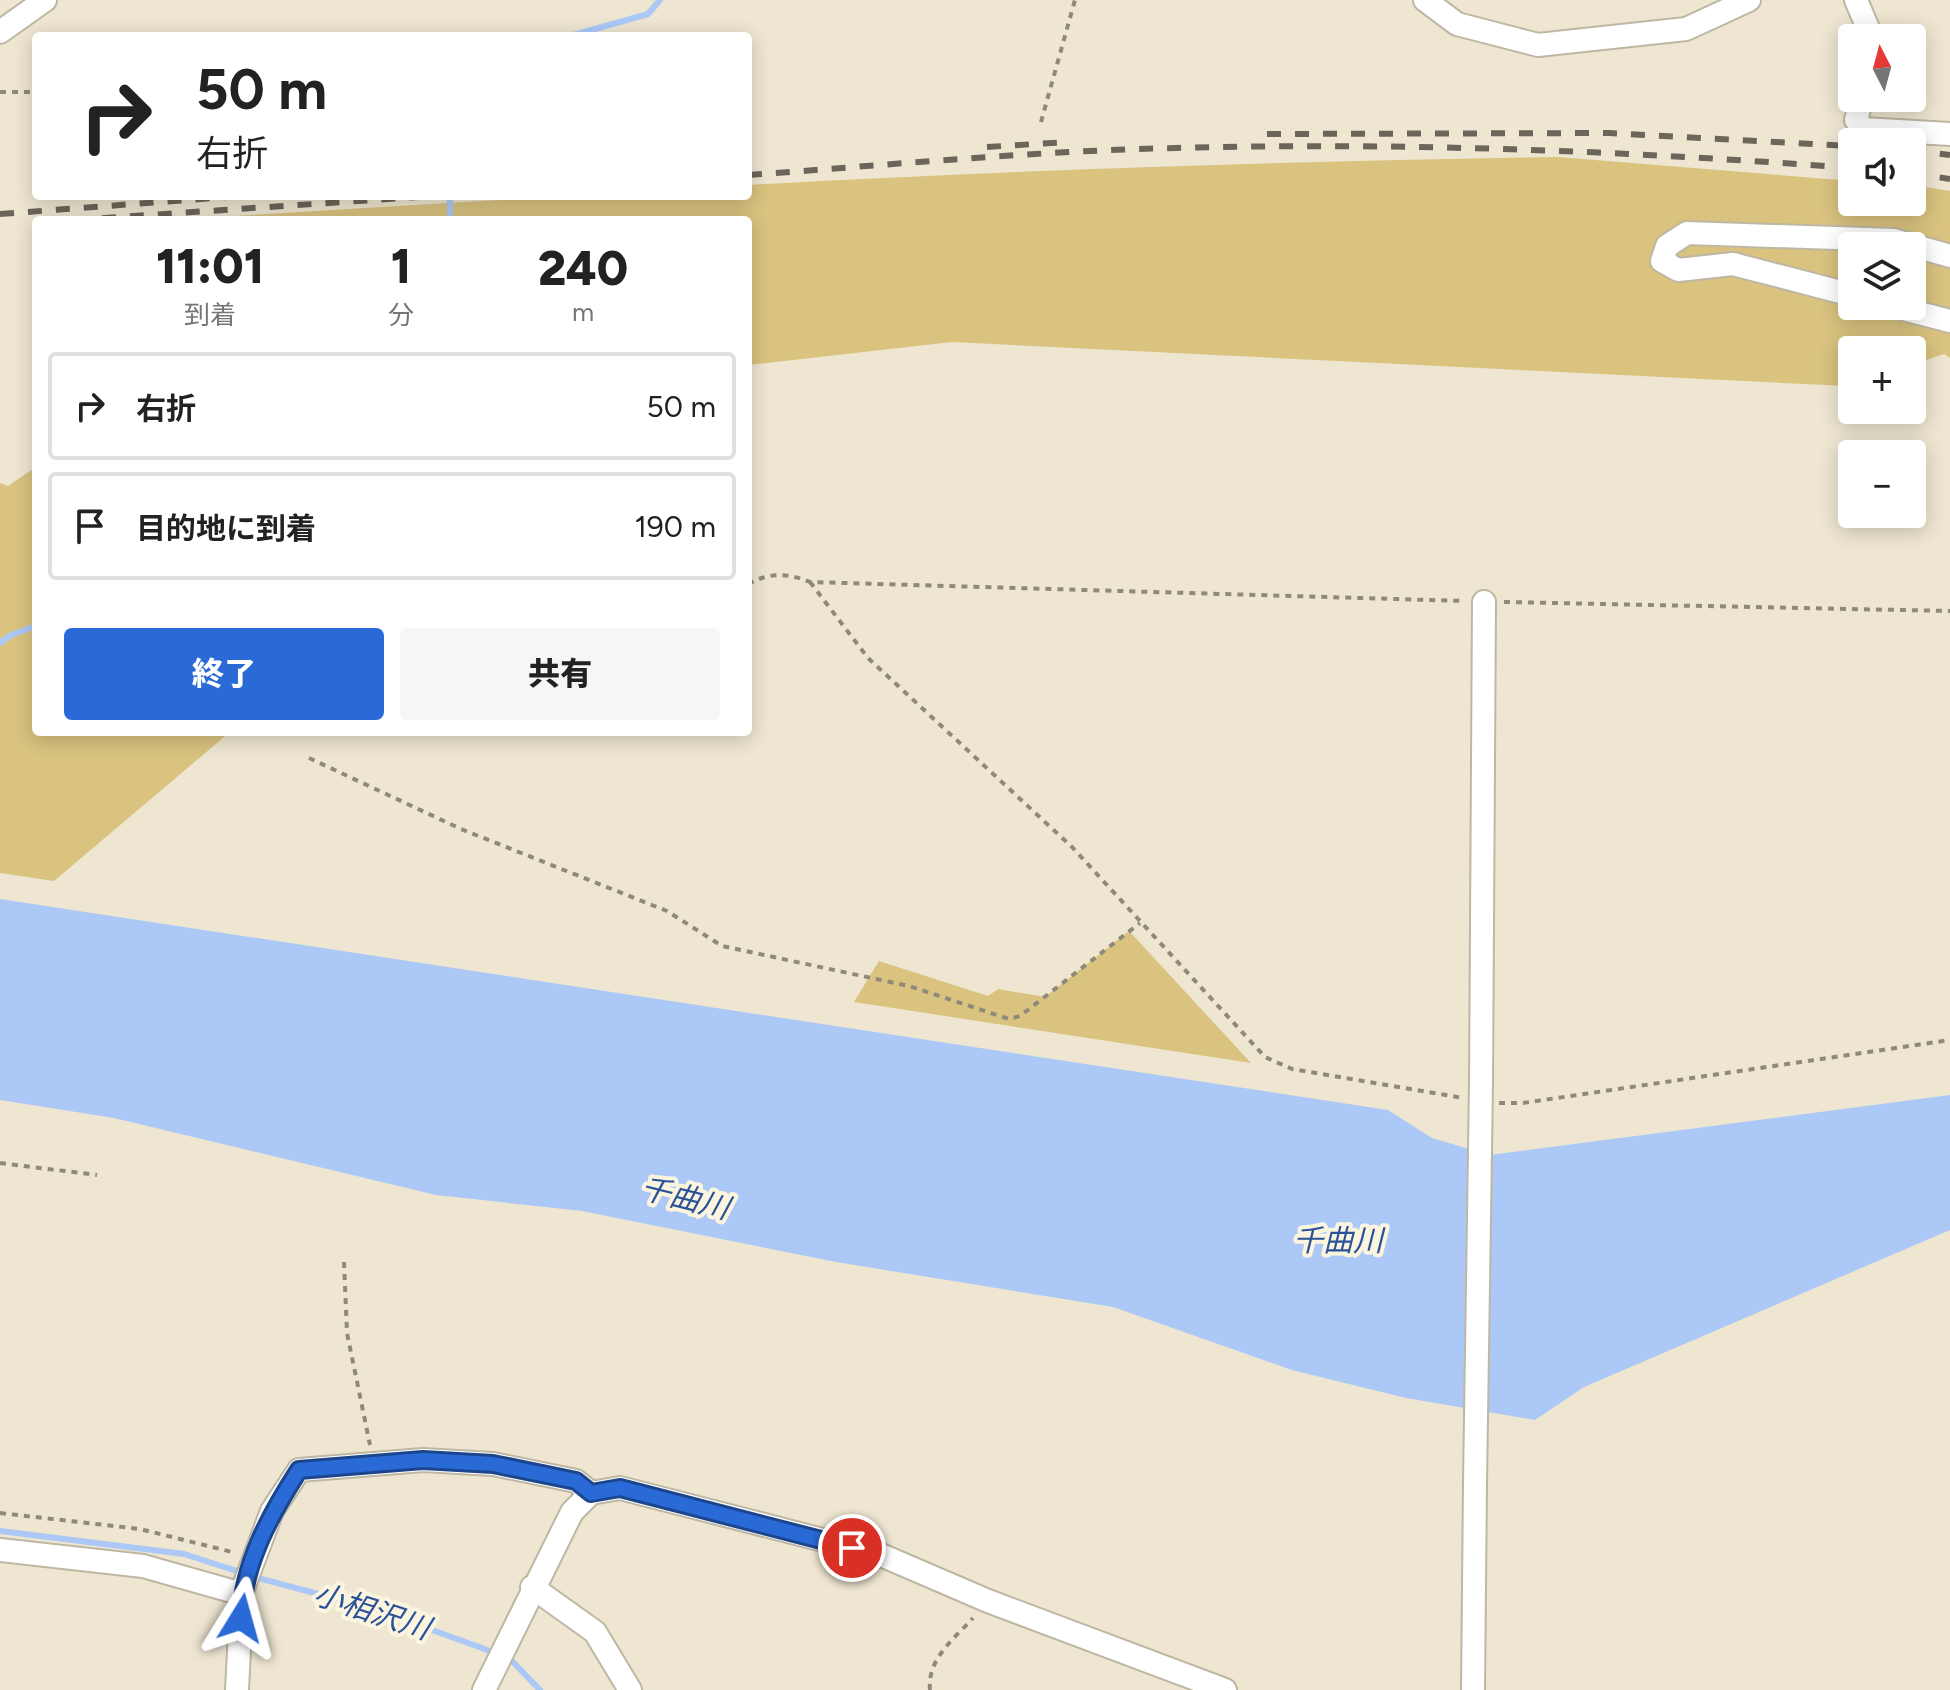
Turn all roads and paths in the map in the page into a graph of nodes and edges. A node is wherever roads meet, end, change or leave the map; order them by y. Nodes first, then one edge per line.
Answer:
1 (45, 0) edge
2 (1075, 0) edge
3 (1425, 0) edge
4 (1749, 0) edge
5 (1856, 0) edge
6 (1866, 24) edge
7 (0, 32) edge
8 (0, 92) edge
9 (32, 92) edge
10 (1858, 112) edge
11 (1041, 122) dead end
12 (1950, 134) edge
13 (1838, 238) edge
14 (1926, 249) edge
15 (1950, 256) edge
16 (1838, 291) edge
17 (1926, 315) edge
18 (1950, 321) edge
19 (752, 582) edge
20 (810, 582) junction
21 (1484, 602) junction
22 (1950, 611) edge
23 (309, 758) dead end
24 (1140, 923) junction
25 (1950, 1040) edge
26 (1482, 1096) junction
27 (0, 1163) edge
28 (97, 1175) dead end
29 (344, 1262) dead end
30 (376, 1465) junction
31 (591, 1493) junction
32 (0, 1513) edge
33 (0, 1550) edge
34 (253, 1561) junction
35 (532, 1587) junction
36 (242, 1592) junction
37 (988, 1601) junction
38 (486, 1683) edge
39 (237, 1690) edge
40 (630, 1690) edge
41 (930, 1690) edge
42 (1225, 1690) edge
43 (1473, 1690) edge

1 - 7 street
2 - 11 path
3 - 4 street
5 - 6 street
8 - 9 path
10 - 12 street
13 - 16 street
14 - 15 street
17 - 18 street
19 - 20 path
20 - 21 path
20 - 24 path
21 - 22 path
21 - 26 street
23 - 24 path
24 - 26 path
25 - 26 path
26 - 43 street, bridge
27 - 28 path
29 - 30 path
30 - 31 street
30 - 34 street
31 - 35 street
31 - 37 street
32 - 34 path
33 - 36 street
34 - 36 street
35 - 38 street
35 - 40 street
36 - 39 street
37 - 41 path
37 - 42 street

